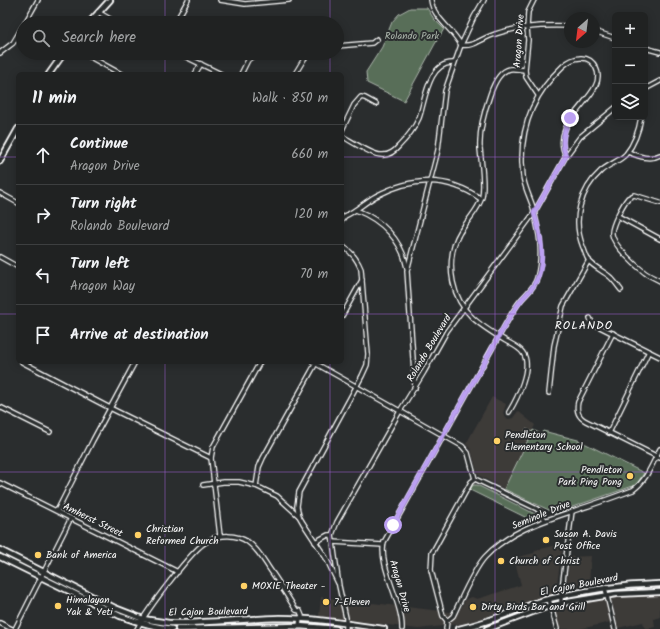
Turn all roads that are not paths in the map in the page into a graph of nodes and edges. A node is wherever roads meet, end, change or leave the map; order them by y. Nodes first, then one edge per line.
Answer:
1 (38, 0) edge
2 (110, 0) edge
3 (188, 0) edge
4 (220, 0) edge
5 (289, 0) edge
6 (431, 0) edge
7 (484, 0) edge
8 (534, 0) edge
9 (245, 2) edge
10 (98, 12) junction
11 (29, 16) edge
12 (95, 16) edge
13 (105, 16) edge
14 (179, 16) edge
15 (564, 26) edge
16 (527, 28) junction
17 (600, 33) edge
18 (612, 37) edge
19 (16, 38) edge
20 (377, 39) dead end
21 (344, 45) edge
22 (461, 45) junction
23 (648, 49) edge
24 (660, 52) edge
25 (0, 53) edge
26 (58, 60) edge
27 (96, 60) edge
28 (193, 60) edge
29 (248, 60) edge
30 (303, 60) edge
31 (454, 63) junction
32 (201, 64) junction
33 (525, 70) junction
34 (50, 72) edge
35 (117, 72) edge
36 (196, 72) edge
37 (217, 72) edge
38 (241, 72) edge
39 (296, 72) edge
40 (660, 81) edge
41 (648, 87) edge
42 (538, 96) junction
43 (376, 104) dead end
44 (612, 110) edge
45 (640, 120) edge
46 (344, 126) edge
47 (16, 133) edge
48 (344, 137) edge
49 (628, 152) junction
50 (660, 155) edge
51 (566, 156) junction
52 (0, 161) edge
53 (430, 181) junction
54 (0, 193) edge
55 (481, 199) junction
56 (16, 202) edge
57 (660, 203) edge
58 (356, 210) junction
59 (534, 213) junction
60 (618, 216) junction
61 (344, 217) edge
62 (660, 240) edge
63 (344, 247) edge
64 (0, 257) edge
65 (589, 260) junction
66 (16, 266) edge
67 (407, 271) junction
68 (362, 279) junction
69 (660, 281) edge
70 (621, 290) dead end
71 (464, 308) junction
72 (344, 312) edge
73 (590, 318) dead end
74 (613, 333) junction
75 (498, 337) junction
76 (649, 351) junction
77 (660, 357) edge
78 (26, 364) edge
79 (134, 364) edge
80 (259, 364) edge
81 (314, 364) edge
82 (317, 364) edge
83 (357, 387) junction
84 (414, 388) junction
85 (549, 392) dead end
86 (0, 407) edge
87 (110, 408) junction
88 (400, 411) junction
89 (509, 412) dead end
90 (50, 432) dead end
91 (609, 433) junction
92 (443, 435) junction
93 (660, 449) edge
94 (658, 457) edge
95 (211, 458) junction
96 (475, 478) junction
97 (0, 483) edge
98 (214, 484) junction
99 (203, 485) dead end
100 (256, 486) junction
101 (57, 511) junction
102 (572, 511) junction
103 (299, 516) junction
104 (71, 518) junction
105 (545, 520) junction
106 (332, 535) junction
107 (220, 536) junction
108 (315, 542) junction
109 (333, 542) junction
110 (383, 545) junction
111 (0, 550) edge
112 (0, 557) edge
113 (44, 572) junction
114 (178, 572) junction
115 (41, 578) junction
116 (660, 584) edge
117 (339, 586) junction
118 (605, 588) junction
119 (660, 592) edge
120 (607, 595) junction
121 (560, 596) junction
122 (549, 599) junction
123 (561, 604) junction
124 (551, 606) junction
125 (143, 619) junction
126 (300, 619) junction
127 (447, 621) junction
128 (0, 623) edge
129 (174, 623) junction
130 (346, 623) junction
131 (140, 624) junction
132 (299, 626) junction
133 (292, 627) edge
134 (157, 628) edge
135 (12, 629) edge
136 (15, 629) edge
137 (137, 629) edge
138 (173, 629) edge
139 (178, 629) edge
140 (336, 629) edge
141 (346, 629) edge
142 (384, 629) edge
143 (402, 629) edge
144 (446, 629) edge
145 (459, 629) edge
146 (487, 629) edge
147 (557, 629) edge
148 (616, 629) edge

1 - 11 street
2 - 10 main road
3 - 14 street
4 - 9 street
5 - 9 street
6 - 22 street
7 - 22 street
8 - 16 street, Aragon Drive
10 - 12 main road
10 - 13 street
15 - 16 street
16 - 22 street
16 - 33 street, Aragon Drive
17 - 18 street
19 - 25 street
20 - 21 street
22 - 31 street
23 - 24 street
26 - 34 main road
27 - 35 street
28 - 32 street
29 - 38 street
30 - 39 street
31 - 48 street
31 - 53 street
32 - 36 street
32 - 37 street
33 - 42 street, Aragon Drive
33 - 55 street
40 - 41 street
42 - 51 street
42 - 59 street
43 - 46 street
44 - 51 street, Rolando Boulevard
45 - 49 street
47 - 52 main road
49 - 50 street
49 - 65 street
51 - 59 street, Rolando Boulevard
53 - 55 street
53 - 58 street
53 - 67 street
54 - 56 street
55 - 71 street
57 - 60 street
58 - 61 street
58 - 67 street
59 - 71 street, Rolando Boulevard
59 - 75 street
60 - 62 street
60 - 69 street
63 - 68 street
64 - 66 street
65 - 70 street
65 - 85 street
67 - 84 street
68 - 72 street
68 - 83 street
71 - 75 street
71 - 84 street, Rolando Boulevard
73 - 74 street
74 - 76 street
74 - 91 street
75 - 89 street
75 - 92 street
76 - 77 street
76 - 91 street
78 - 87 street
79 - 87 street
80 - 95 street
81 - 100 street
82 - 83 street
83 - 88 street
83 - 103 street
84 - 88 street, Rolando Boulevard
86 - 90 street
87 - 95 street
87 - 101 street
88 - 92 street
88 - 106 street, Rolando Boulevard
91 - 94 street
92 - 96 street
92 - 110 street
93 - 94 street, Seminole Drive
94 - 102 street, Seminole Drive
95 - 98 street
96 - 105 street
96 - 127 street
97 - 101 street, Amherst Street
98 - 99 street
98 - 100 street
98 - 107 street
100 - 103 street
101 - 104 street, Amherst Street
102 - 105 street, Seminole Drive
102 - 121 street
103 - 108 street
104 - 113 street
104 - 114 street, Amherst Street
105 - 127 street, Seminole Drive
106 - 108 street
106 - 109 street
107 - 114 street
107 - 126 street
108 - 117 street
109 - 110 street
109 - 117 street
110 - 143 street, Aragon Drive
111 - 113 main road, El Cajon Boulevard
112 - 115 main road, El Cajon Boulevard
113 - 115 street
113 - 125 main road, El Cajon Boulevard
114 - 125 street
115 - 131 main road, El Cajon Boulevard
115 - 136 street
116 - 118 main road, El Cajon Boulevard
117 - 130 street
118 - 120 street
118 - 121 main road, El Cajon Boulevard
119 - 120 main road, El Cajon Boulevard
120 - 123 main road, El Cajon Boulevard
120 - 148 street
121 - 122 main road, El Cajon Boulevard
121 - 123 street
122 - 124 street
122 - 145 main road, El Cajon Boulevard
123 - 124 main road, El Cajon Boulevard
124 - 146 main road, El Cajon Boulevard
124 - 147 street
125 - 129 main road, El Cajon Boulevard
125 - 131 street
126 - 129 main road, El Cajon Boulevard
126 - 130 main road, El Cajon Boulevard
126 - 132 street
127 - 144 street
128 - 135 street
129 - 138 main road
130 - 141 street
130 - 142 main road, El Cajon Boulevard
131 - 134 main road, El Cajon Boulevard
131 - 137 street
132 - 133 main road, El Cajon Boulevard
132 - 140 main road, El Cajon Boulevard
133 - 139 main road, El Cajon Boulevard
134 - 138 main road, El Cajon Boulevard

